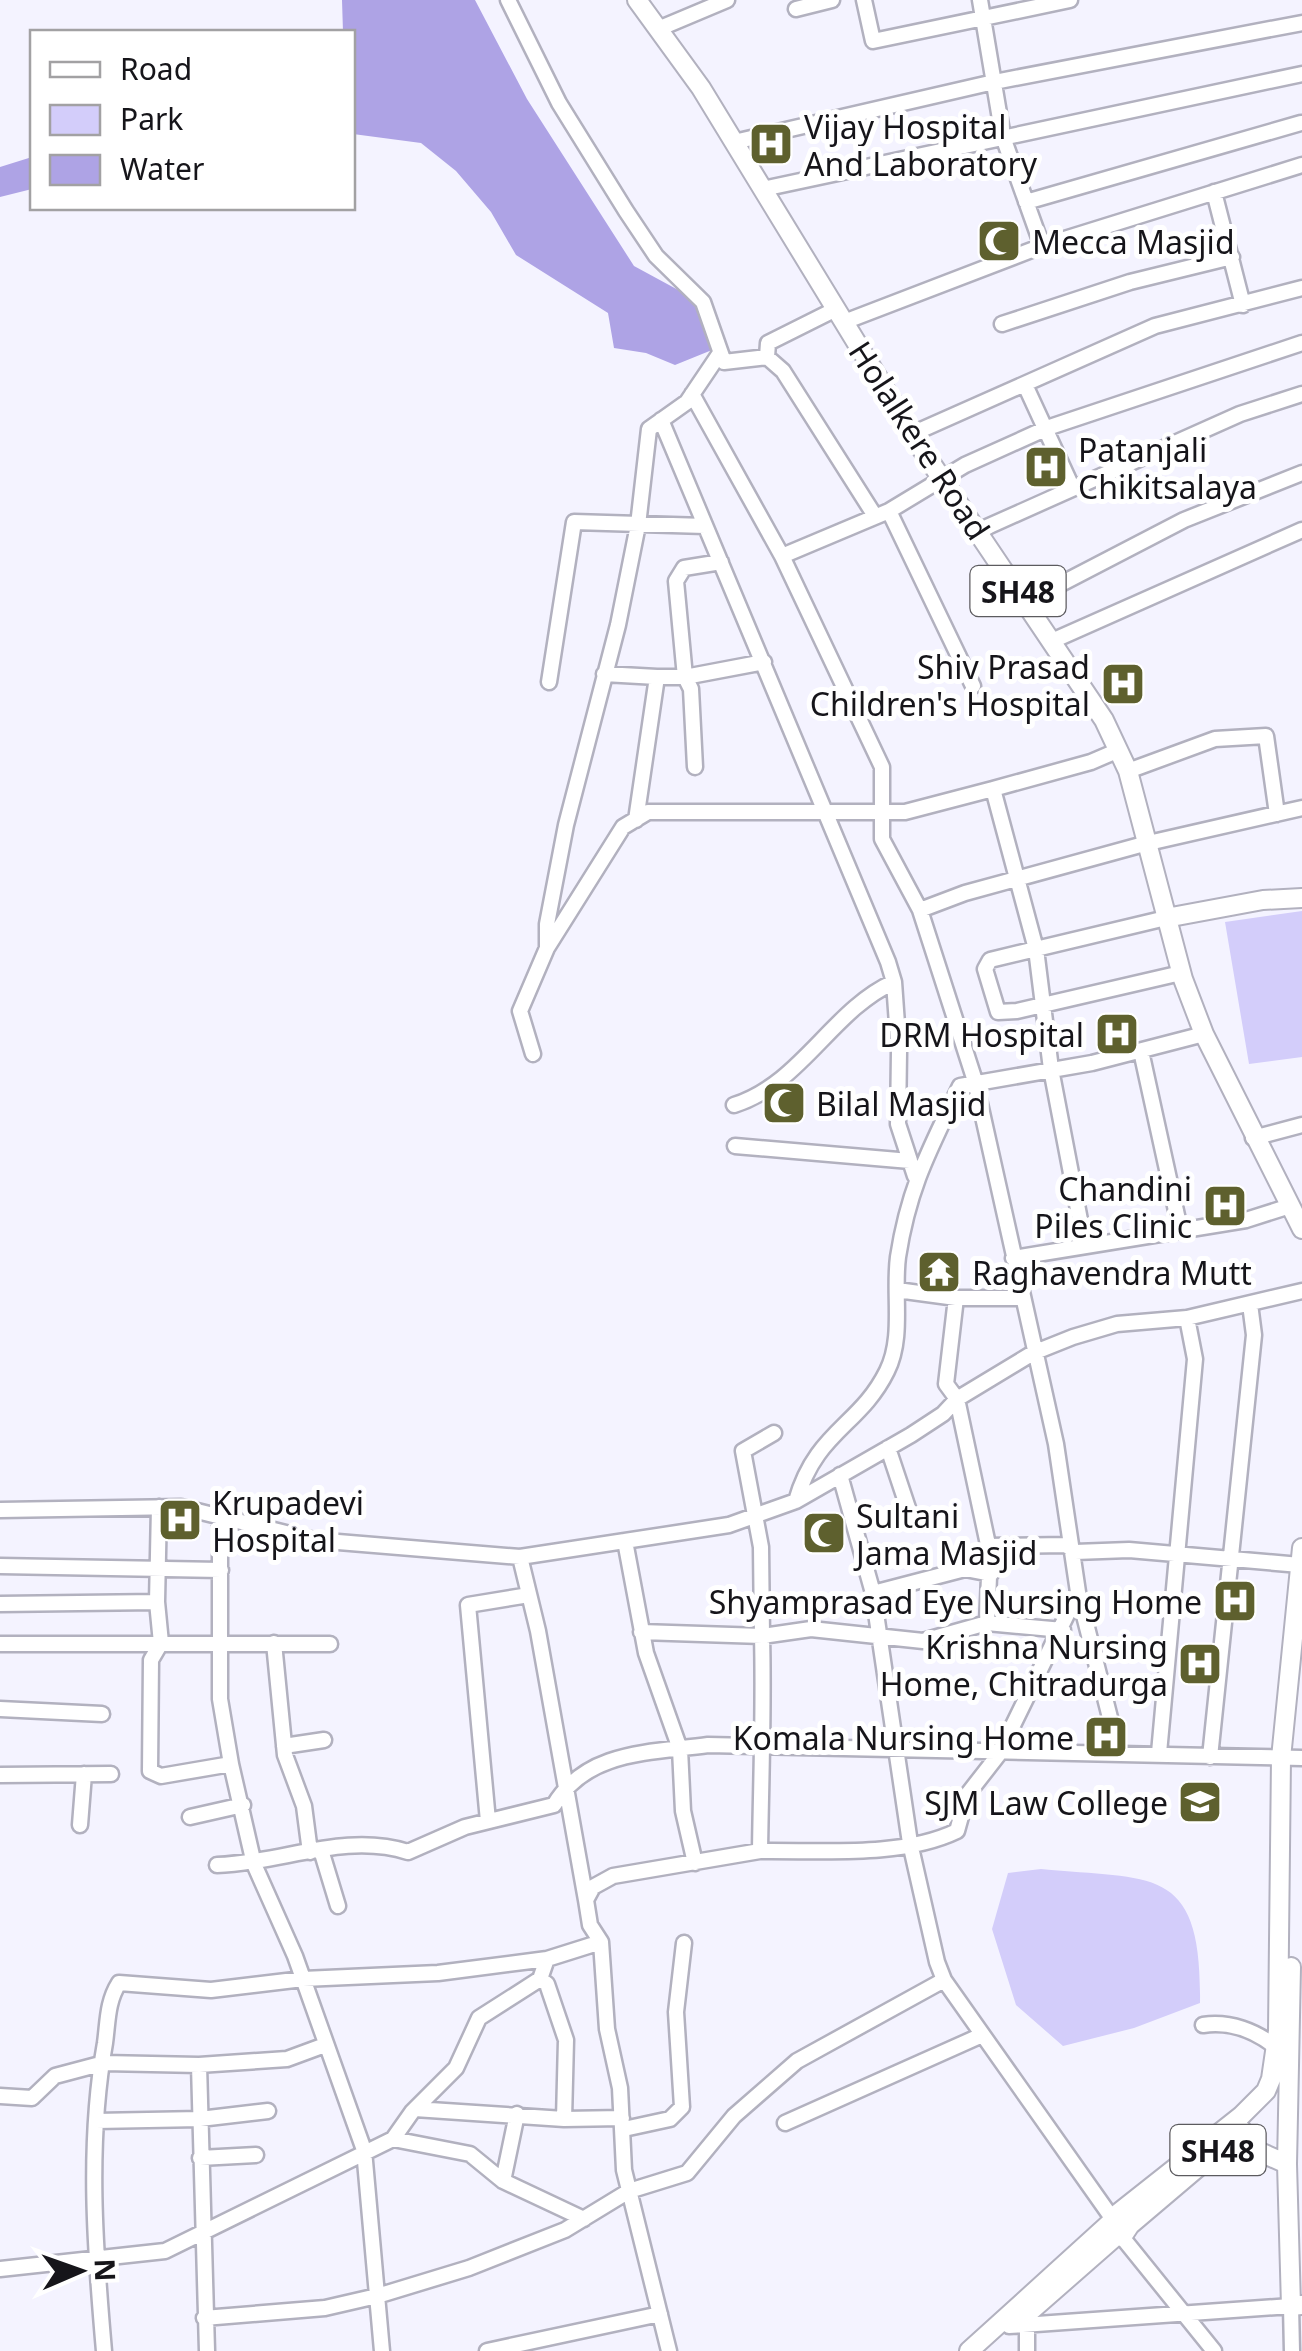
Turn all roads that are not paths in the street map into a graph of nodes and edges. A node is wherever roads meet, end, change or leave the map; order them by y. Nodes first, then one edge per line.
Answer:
1 (508, 0) edge
2 (637, 0) edge
3 (727, 0) edge
4 (832, 0) edge
5 (864, 0) edge
6 (980, 0) edge
7 (1070, 0) edge
8 (796, 9) dead end
9 (984, 19) junction
10 (1302, 23) edge
11 (658, 30) junction
12 (1302, 74) edge
13 (994, 82) junction
14 (1301, 123) edge
15 (1004, 137) junction
16 (734, 142) junction
17 (1302, 166) edge
18 (763, 189) junction
19 (1214, 192) junction
20 (1026, 202) junction
21 (1042, 246) junction
22 (1232, 257) junction
23 (1302, 288) edge
24 (1242, 304) junction
25 (840, 315) junction
26 (1002, 324) dead end
27 (1302, 344) edge
28 (720, 353) junction
29 (767, 357) junction
30 (1026, 387) junction
31 (692, 394) junction
32 (1302, 394) edge
33 (661, 420) junction
34 (1047, 428) junction
35 (912, 434) junction
36 (1302, 473) edge
37 (944, 482) junction
38 (1072, 487) junction
39 (882, 514) junction
40 (638, 525) junction
41 (705, 526) junction
42 (1302, 530) edge
43 (978, 532) junction
44 (782, 556) junction
45 (721, 562) junction
46 (1026, 602) junction
47 (1052, 642) junction
48 (764, 662) junction
49 (604, 674) junction
50 (657, 677) junction
51 (685, 677) junction
52 (549, 682) dead end
53 (973, 686) dead end
54 (1119, 750) junction
55 (695, 767) dead end
56 (1128, 772) junction
57 (993, 788) junction
58 (1302, 808) edge
59 (823, 810) junction
60 (880, 810) junction
61 (1277, 814) junction
62 (636, 820) junction
63 (1144, 844) junction
64 (1016, 881) junction
65 (1302, 898) edge
66 (920, 910) junction
67 (1166, 918) junction
68 (548, 948) junction
69 (1036, 949) junction
70 (1181, 973) junction
71 (894, 982) junction
72 (1044, 1002) junction
73 (1204, 1034) junction
74 (1141, 1051) junction
75 (533, 1054) dead end
76 (1052, 1068) junction
77 (975, 1080) junction
78 (734, 1106) dead end
79 (1302, 1125) edge
80 (1253, 1138) junction
81 (734, 1146) dead end
82 (912, 1169) junction
83 (1290, 1206) junction
84 (1180, 1229) junction
85 (1302, 1229) edge
86 (1085, 1246) junction
87 (1013, 1258) junction
88 (897, 1290) junction
89 (1302, 1291) edge
90 (956, 1298) junction
91 (1021, 1298) junction
92 (1250, 1304) junction
93 (1187, 1318) junction
94 (1033, 1353) junction
95 (957, 1399) junction
96 (774, 1433) dead end
97 (888, 1448) junction
98 (840, 1475) junction
99 (796, 1501) junction
100 (160, 1507) junction
101 (0, 1510) edge
102 (757, 1514) junction
103 (220, 1517) junction
104 (912, 1520) dead end
105 (625, 1541) junction
106 (988, 1546) junction
107 (1075, 1552) junction
108 (1175, 1554) junction
109 (1301, 1556) edge
110 (520, 1557) junction
111 (1232, 1558) junction
112 (0, 1566) edge
113 (159, 1566) junction
114 (221, 1570) junction
115 (990, 1574) junction
116 (1078, 1592) junction
117 (873, 1593) junction
118 (529, 1596) junction
119 (157, 1602) junction
120 (0, 1604) edge
121 (987, 1623) junction
122 (1063, 1630) junction
123 (641, 1632) junction
124 (877, 1634) junction
125 (762, 1636) junction
126 (162, 1643) junction
127 (222, 1643) junction
128 (274, 1643) junction
129 (0, 1644) edge
130 (330, 1644) dead end
131 (1302, 1655) edge
132 (0, 1710) edge
133 (102, 1714) dead end
134 (324, 1740) dead end
135 (284, 1746) junction
136 (762, 1747) junction
137 (680, 1749) junction
138 (894, 1751) junction
139 (1120, 1753) junction
140 (1159, 1753) junction
141 (999, 1754) junction
142 (1210, 1757) junction
143 (1292, 1758) edge
144 (231, 1764) junction
145 (84, 1774) junction
146 (110, 1774) dead end
147 (0, 1775) edge
148 (566, 1784) junction
149 (243, 1806) junction
150 (190, 1818) dead end
151 (488, 1821) junction
152 (80, 1825) dead end
153 (910, 1843) junction
154 (315, 1851) junction
155 (760, 1851) junction
156 (254, 1864) junction
157 (694, 1864) junction
158 (217, 1865) dead end
159 (586, 1900) junction
160 (338, 1906) dead end
161 (601, 1942) junction
162 (684, 1943) dead end
163 (546, 1960) junction
164 (303, 1979) junction
165 (540, 1979) junction
166 (944, 1980) junction
167 (1296, 2017) edge
168 (1203, 2026) dead end
169 (982, 2035) junction
170 (324, 2045) junction
171 (1282, 2057) junction
172 (199, 2065) junction
173 (99, 2066) junction
174 (0, 2096) edge
175 (415, 2109) junction
176 (268, 2111) dead end
177 (516, 2114) junction
178 (200, 2118) junction
179 (564, 2120) junction
180 (96, 2121) junction
181 (785, 2123) dead end
182 (623, 2124) junction
183 (393, 2139) junction
184 (364, 2150) junction
185 (1218, 2150) junction
186 (256, 2155) dead end
187 (200, 2158) junction
188 (1287, 2164) junction
189 (503, 2181) junction
190 (629, 2191) junction
191 (584, 2219) junction
192 (1118, 2226) junction
193 (202, 2234) junction
194 (97, 2262) junction
195 (0, 2269) edge
196 (378, 2296) junction
197 (1296, 2306) edge
198 (660, 2314) junction
199 (1186, 2314) junction
200 (204, 2318) junction
201 (1014, 2325) junction
202 (104, 2351) edge
203 (208, 2351) edge
204 (382, 2351) edge
205 (486, 2351) edge
206 (670, 2351) edge
207 (968, 2351) edge
208 (986, 2351) edge
209 (1028, 2351) edge
210 (1214, 2351) edge
211 (1292, 2351) edge

1 - 28 street
2 - 11 main road, Holalkere Road / SH48
3 - 11 street
4 - 8 street
5 - 9 street
6 - 9 street
7 - 9 street
9 - 13 street
10 - 13 street
11 - 16 main road, Holalkere Road / SH48
12 - 15 street
13 - 15 street
13 - 16 street
14 - 20 street
15 - 18 street
15 - 20 street
16 - 18 main road, Holalkere Road / SH48
17 - 19 street
18 - 25 main road, Holalkere Road / SH48
19 - 21 street
19 - 22 street
20 - 21 street
21 - 25 street
22 - 24 street
22 - 26 street
23 - 24 street
24 - 30 street
25 - 29 street
25 - 35 main road, Holalkere Road / SH48
27 - 34 street
28 - 29 street
28 - 31 street
29 - 39 street
30 - 34 street
30 - 35 street
31 - 33 street
31 - 44 street
32 - 38 street
33 - 40 street
33 - 41 street
34 - 37 street
34 - 38 street
35 - 37 main road, Holalkere Road / SH48
36 - 46 street
37 - 39 street
37 - 43 main road, Holalkere Road / SH48
38 - 43 street
39 - 44 street
39 - 53 street
40 - 41 street
40 - 49 street
40 - 52 street
41 - 45 street
42 - 47 street
43 - 46 main road, Holalkere Road / SH48
44 - 60 street
45 - 48 street
45 - 51 street
46 - 47 main road, Holalkere Road / SH48
47 - 54 main road, Holalkere Road / SH48
48 - 51 street
48 - 59 street
49 - 50 street
49 - 68 street
50 - 51 street
50 - 62 street
51 - 55 street
54 - 56 main road, Holalkere Road / SH48
54 - 57 street
56 - 61 street
56 - 63 main road, Holalkere Road / SH48
57 - 60 street
57 - 64 street
58 - 61 street
59 - 60 street
59 - 62 street
59 - 71 street
60 - 66 street
61 - 63 street
62 - 68 street
63 - 64 street
63 - 67 main road, Holalkere Road / SH48
64 - 66 street
64 - 69 street
65 - 67 main road
66 - 77 street
67 - 69 street
67 - 70 main road, Holalkere Road / SH48
68 - 75 street
69 - 72 street
69 - 72 street
70 - 72 street
70 - 73 main road, Holalkere Road / SH48
71 - 78 street
71 - 82 street
72 - 76 street
73 - 74 street
73 - 80 main road, Holalkere Road / SH48
74 - 76 street
74 - 84 street
76 - 77 street
76 - 86 street
77 - 82 street
77 - 87 street
79 - 80 street
80 - 83 main road, Holalkere Road / SH48
81 - 82 street
82 - 88 street
83 - 84 street
83 - 85 main road, Holalkere Road / SH48
84 - 86 street
86 - 87 street
87 - 91 street
88 - 90 street
88 - 99 street
89 - 92 street
90 - 91 street
90 - 95 street
91 - 94 street
92 - 93 street
92 - 111 street
93 - 94 street
93 - 108 street
94 - 95 street
94 - 107 street
95 - 97 street
95 - 106 street
96 - 102 street
97 - 98 street
97 - 104 street
98 - 99 street
98 - 117 street
99 - 102 street
100 - 101 street
100 - 103 street
100 - 113 street
102 - 105 street
102 - 125 street
103 - 110 street
103 - 114 street
105 - 110 street
105 - 123 street
106 - 107 street
106 - 115 street
107 - 108 street
107 - 116 street
108 - 111 street
108 - 140 street
109 - 111 street
109 - 143 main road, SH48
110 - 118 street
111 - 142 street
112 - 113 street
113 - 114 street
113 - 119 street
114 - 127 street
115 - 117 street
115 - 121 street
116 - 122 street
116 - 139 street
117 - 124 street
118 - 148 street
118 - 151 street
119 - 120 street
119 - 126 street
121 - 122 street
121 - 124 street
122 - 141 street
123 - 125 street
123 - 137 street
124 - 125 street
124 - 138 street
125 - 136 street
126 - 127 street
126 - 129 street
126 - 144 street
127 - 128 street
127 - 144 street
128 - 130 street
128 - 135 street
131 - 143 main road, SH48
132 - 133 street
134 - 135 street
135 - 154 street
136 - 137 street
136 - 138 street
136 - 155 street
137 - 148 street
137 - 157 street
138 - 141 street
138 - 153 street
139 - 140 street
139 - 141 street
140 - 142 street
141 - 153 street
142 - 143 street
143 - 167 main road, SH48
143 - 171 main road, SH48
144 - 149 street
145 - 146 street
145 - 147 street
145 - 152 street
148 - 151 street
148 - 159 street
149 - 150 street
149 - 156 street
151 - 154 street
153 - 155 street
153 - 166 street
154 - 156 street
154 - 160 street
155 - 157 street
156 - 158 street
156 - 164 street
157 - 159 street
159 - 161 street
161 - 163 street
161 - 182 street
162 - 182 street
163 - 164 street
163 - 165 street
164 - 170 street
164 - 173 street
165 - 175 street
165 - 179 street
166 - 169 street
166 - 190 street
167 - 171 main road, SH48
168 - 171 street
169 - 181 street
169 - 192 street
170 - 172 street
170 - 184 street
171 - 185 main road, SH48
171 - 188 main road
171 - 192 main road, SH48
172 - 173 street
172 - 178 street
173 - 174 street
173 - 180 street
175 - 177 street
175 - 183 street
176 - 178 street
177 - 179 street
177 - 189 street
178 - 180 street
178 - 187 street
179 - 182 street
180 - 194 street
182 - 190 street
183 - 184 street
183 - 189 street
184 - 193 street
184 - 196 street
185 - 188 main road
185 - 192 main road, SH48
186 - 187 street
187 - 193 street
188 - 197 main road
189 - 191 street
190 - 191 street
190 - 198 street
191 - 196 street
192 - 199 street
192 - 201 main road, SH48
193 - 194 street
193 - 200 street
194 - 195 street
194 - 202 street
196 - 200 street
196 - 204 street
197 - 199 street
197 - 211 street
198 - 205 street
198 - 206 street
199 - 201 street
199 - 210 street
200 - 203 street
201 - 207 main road, SH48
201 - 208 main road, SH48
201 - 209 street

